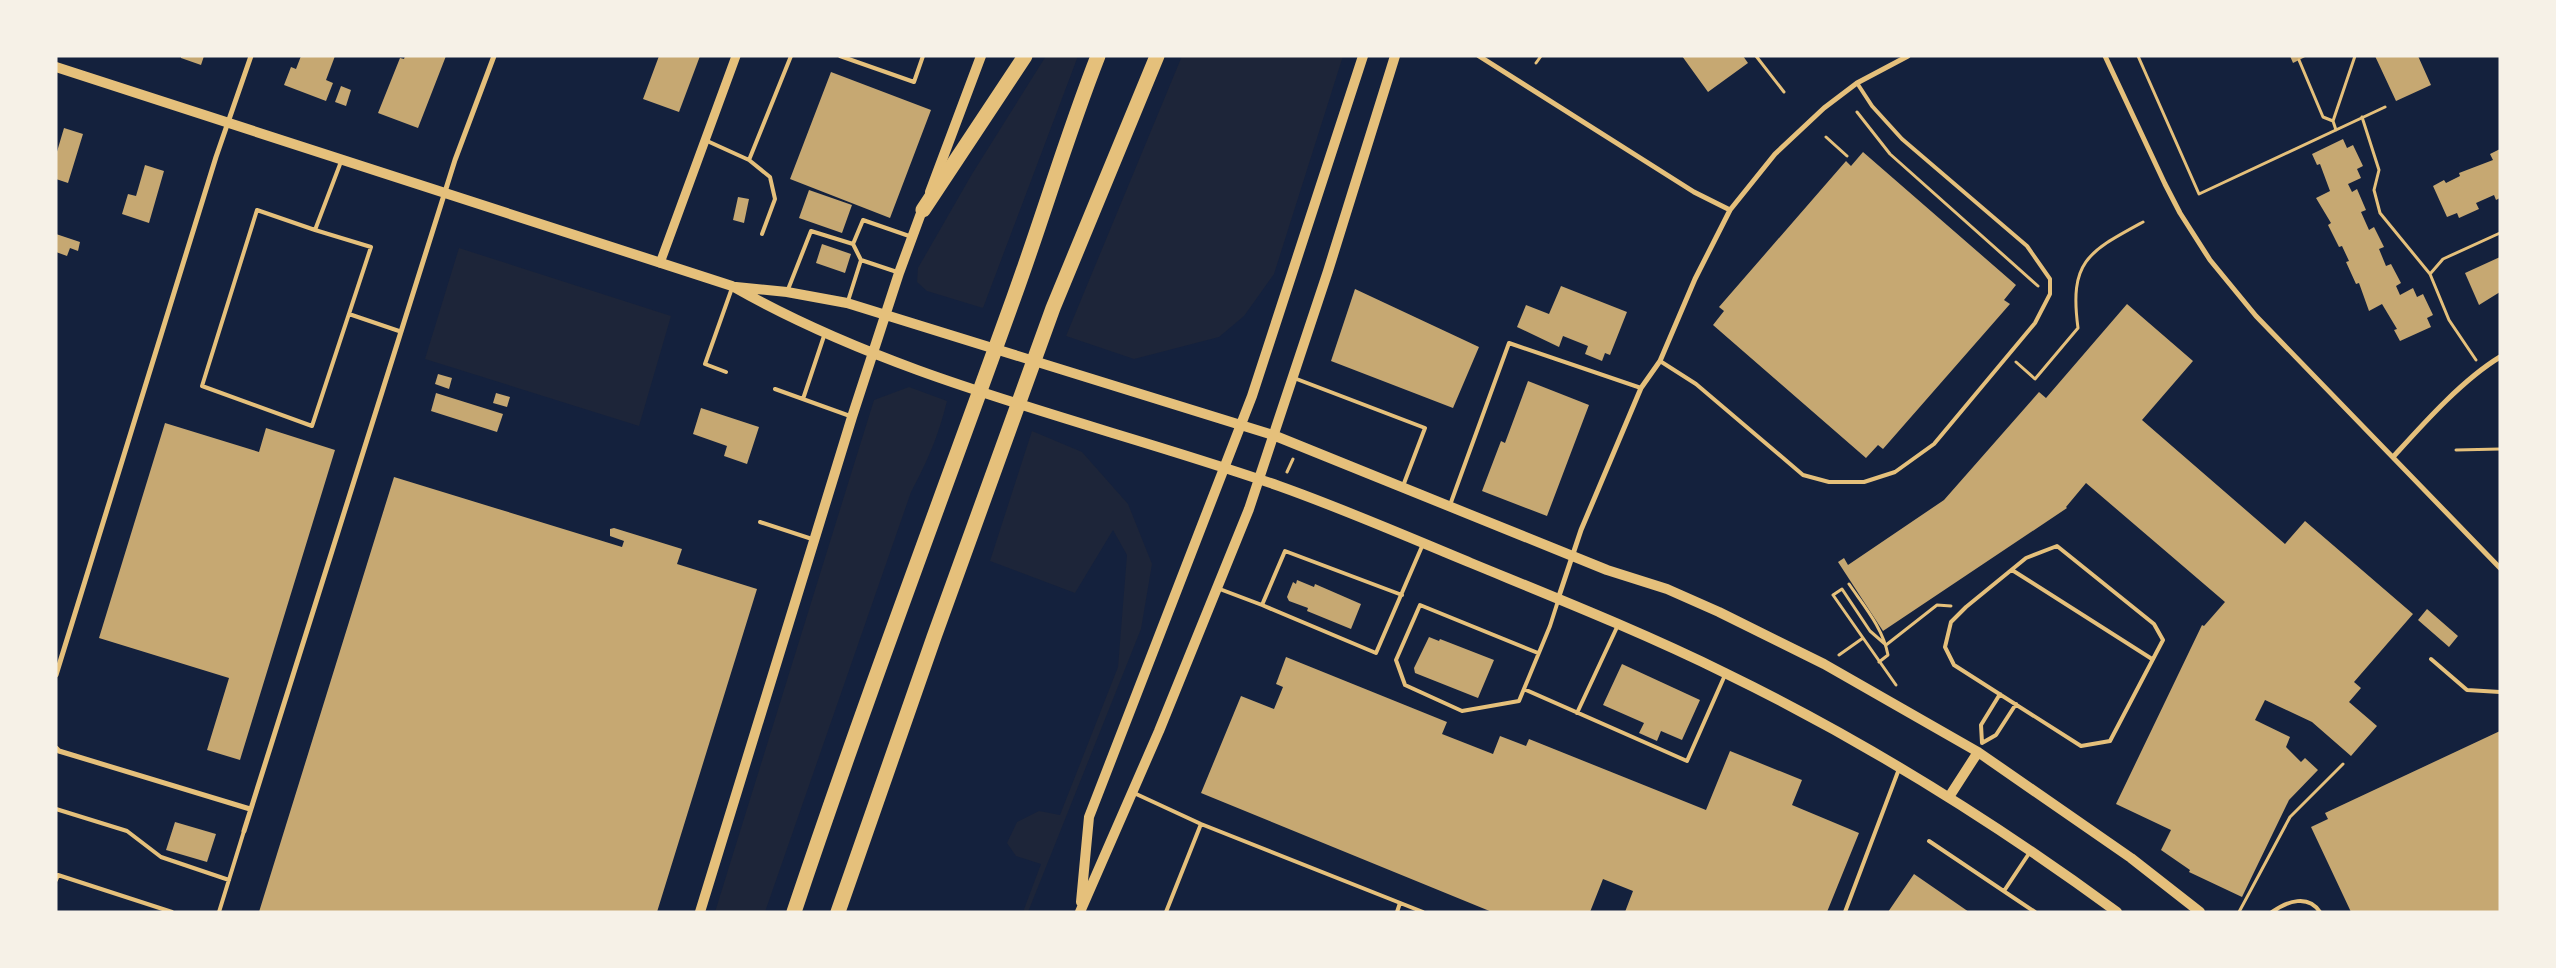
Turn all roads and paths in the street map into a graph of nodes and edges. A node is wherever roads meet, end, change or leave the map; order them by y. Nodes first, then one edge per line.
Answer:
1 (251, 56) edge
2 (494, 56) edge
3 (736, 56) edge
4 (791, 56) edge
5 (840, 56) edge
6 (923, 56) edge
7 (981, 56) edge
8 (1025, 56) edge
9 (1098, 56) edge
10 (1157, 56) edge
11 (1363, 56) edge
12 (1395, 56) edge
13 (1478, 56) edge
14 (1541, 56) edge
15 (1756, 56) edge
16 (1908, 56) edge
17 (2105, 56) edge
18 (2138, 56) edge
19 (2355, 56) edge
20 (2299, 60) dead end
21 (1536, 63) dead end
22 (56, 67) edge
23 (1857, 83) junction
24 (1784, 92) dead end
25 (2384, 107) dead end
26 (1857, 112) dead end
27 (2362, 118) junction
28 (2333, 121) junction
29 (227, 123) junction
30 (2336, 130) junction
31 (1826, 137) dead end
32 (704, 140) junction
33 (1847, 156) dead end
34 (342, 159) junction
35 (748, 160) junction
36 (445, 193) junction
37 (923, 210) junction
38 (1730, 210) junction
39 (2143, 222) dead end
40 (315, 230) junction
41 (2500, 233) edge
42 (762, 234) dead end
43 (912, 237) junction
44 (853, 244) junction
45 (861, 260) junction
46 (660, 263) junction
47 (899, 273) junction
48 (2430, 274) junction
49 (732, 286) junction
50 (787, 292) junction
51 (2049, 295) junction
52 (848, 303) junction
53 (349, 314) junction
54 (886, 314) junction
55 (399, 331) junction
56 (825, 333) junction
57 (874, 353) junction
58 (2008, 355) junction
59 (2500, 357) edge
60 (1660, 361) junction
61 (2482, 370) junction
62 (726, 372) dead end
63 (1292, 377) junction
64 (1641, 388) junction
65 (775, 389) dead end
66 (803, 399) junction
67 (852, 417) junction
68 (1241, 425) junction
69 (1273, 435) junction
70 (2500, 449) edge
71 (2456, 450) dead end
72 (2394, 456) junction
73 (1293, 458) dead end
74 (1224, 468) junction
75 (1287, 472) dead end
76 (1259, 480) junction
77 (1402, 486) junction
78 (1450, 504) junction
79 (760, 522) dead end
80 (815, 540) junction
81 (1423, 543) junction
82 (1571, 554) junction
83 (2500, 568) edge
84 (2012, 570) junction
85 (1849, 584) dead end
86 (1217, 588) junction
87 (1402, 596) junction
88 (1558, 599) junction
89 (1262, 605) junction
90 (1966, 606) junction
91 (1618, 624) junction
92 (1877, 625) junction
93 (1870, 631) junction
94 (1862, 638) junction
95 (1886, 645) junction
96 (1538, 654) junction
97 (1839, 655) dead end
98 (2152, 659) junction
99 (2431, 659) dead end
100 (1879, 662) junction
101 (1726, 673) junction
102 (56, 675) edge
103 (1896, 685) dead end
104 (1524, 689) junction
105 (2500, 692) edge
106 (2000, 694) junction
107 (2016, 704) junction
108 (1577, 713) junction
109 (56, 748) edge
110 (1980, 748) junction
111 (2342, 764) dead end
112 (1900, 767) junction
113 (1132, 792) junction
114 (1949, 797) junction
115 (56, 809) edge
116 (250, 809) junction
117 (1201, 824) junction
118 (244, 831) joint
119 (1928, 841) dead end
120 (2031, 850) junction
121 (56, 880) edge
122 (229, 880) junction
123 (2004, 891) junction
124 (1400, 903) junction
125 (1082, 911) edge
126 (172, 912) edge
127 (219, 912) edge
128 (700, 912) edge
129 (794, 912) edge
130 (838, 912) edge
131 (1166, 912) edge
132 (1397, 912) edge
133 (1423, 912) edge
134 (1845, 912) edge
135 (2035, 912) edge
136 (2118, 912) edge
137 (2200, 912) edge
138 (2239, 912) edge
139 (2272, 912) edge
140 (2320, 912) edge

1 - 29 street
2 - 36 street
3 - 32 street
4 - 35 lane
5 - 6 lane
7 - 37 main road
8 - 37 highway
9 - 129 highway
10 - 130 highway
11 - 68 main road
12 - 63 main road
13 - 38 street
14 - 21 path
15 - 24 path
16 - 23 street
17 - 72 street
18 - 30 path
19 - 28 path
20 - 28 path
22 - 29 main road
23 - 38 street
23 - 51 lane
25 - 27 path
26 - 51 path
27 - 30 path
27 - 48 path
28 - 30 path
29 - 34 main road
29 - 102 street
31 - 33 path
32 - 35 lane
32 - 46 street
34 - 36 main road
34 - 40 lane
35 - 42 lane
36 - 46 main road
36 - 55 street
37 - 43 main road
38 - 60 street
39 - 58 path
40 - 53 lane
40 - 53 lane
41 - 48 path
43 - 44 lane
43 - 47 main road
44 - 45 lane
44 - 50 lane
45 - 47 lane
45 - 52 lane
46 - 49 main road
47 - 54 main road
48 - 61 path
49 - 50 main road
49 - 56 main road
49 - 62 lane
50 - 52 main road
51 - 58 lane
52 - 54 main road
53 - 55 lane
54 - 57 main road
54 - 68 main road
55 - 116 street
56 - 57 main road
56 - 66 lane
57 - 67 main road
57 - 74 main road
58 - 60 lane
59 - 61 street
60 - 64 street
61 - 72 street
63 - 69 main road
63 - 77 lane
64 - 78 lane
64 - 82 street
65 - 66 lane
66 - 67 lane
67 - 80 main road
68 - 69 main road
68 - 74 main road
69 - 76 main road
69 - 77 main road
70 - 71 path
72 - 83 street
73 - 75 path
74 - 76 main road
74 - 125 main road
76 - 81 main road
76 - 86 main road
77 - 78 main road
78 - 82 main road
79 - 80 lane
80 - 128 main road
81 - 87 lane
81 - 88 main road
82 - 88 street
82 - 110 main road
84 - 90 lane
84 - 98 lane
84 - 98 lane
85 - 92 path
86 - 89 lane
86 - 113 main road
87 - 89 lane
87 - 89 lane
88 - 91 main road
88 - 96 lane
90 - 95 path
90 - 106 lane
91 - 101 main road
91 - 108 lane
92 - 93 path
92 - 95 path
93 - 94 path
93 - 95 path
94 - 97 path
94 - 100 path
95 - 100 path
96 - 104 lane
96 - 104 lane
98 - 107 lane
99 - 105 lane
100 - 103 path
101 - 108 lane
101 - 112 main road
104 - 108 lane
106 - 107 lane
106 - 110 lane
107 - 110 lane
109 - 116 street
110 - 114 main road
110 - 137 main road
111 - 138 path
112 - 114 main road
112 - 134 lane
113 - 117 lane
113 - 125 main road
114 - 120 main road
115 - 122 lane
116 - 118 street
117 - 124 lane
117 - 131 lane
118 - 122 lane
119 - 123 lane
120 - 123 lane
120 - 136 main road
121 - 126 lane
122 - 127 lane
123 - 135 lane
124 - 132 lane
124 - 133 lane
139 - 140 lane

